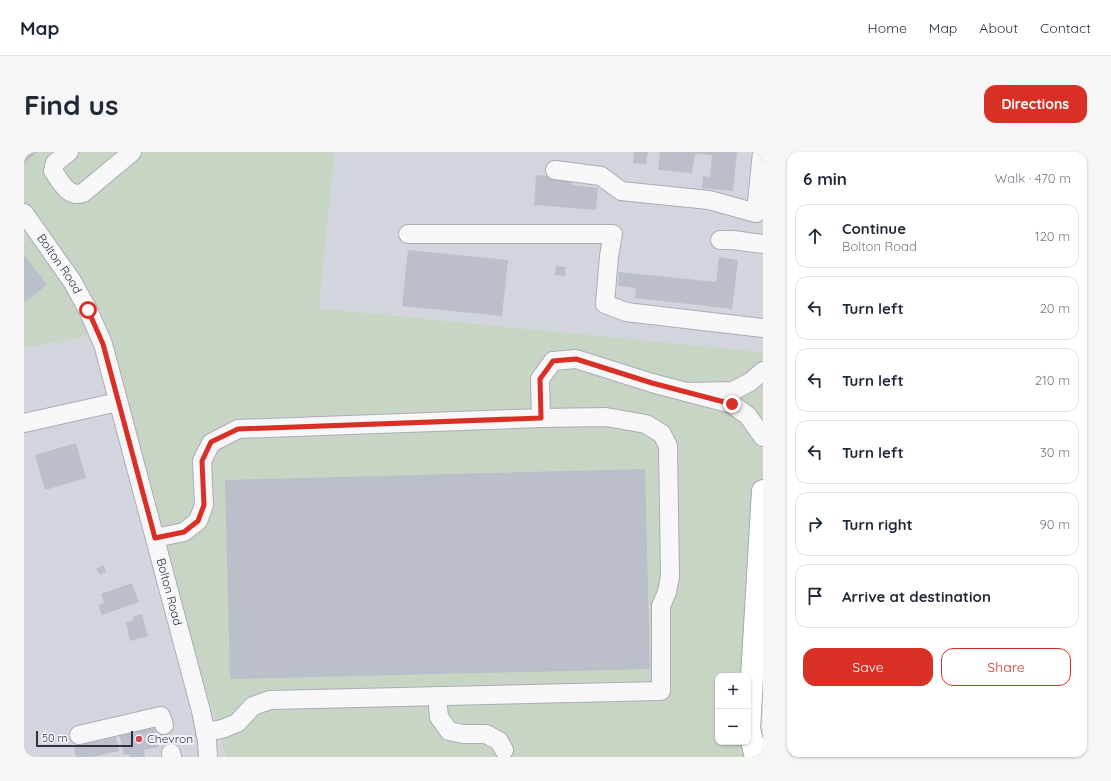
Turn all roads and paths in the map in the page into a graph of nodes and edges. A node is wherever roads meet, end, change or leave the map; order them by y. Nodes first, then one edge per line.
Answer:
1 (69, 152) edge
2 (132, 152) edge
3 (762, 152) edge
4 (555, 170) dead end
5 (24, 213) edge
6 (408, 234) dead end
7 (720, 240) dead end
8 (763, 244) edge
9 (763, 328) edge
10 (763, 371) edge
11 (686, 392) junction
12 (118, 402) junction
13 (541, 418) junction
14 (24, 423) edge
15 (763, 436) edge
16 (763, 491) edge
17 (155, 538) junction
18 (437, 696) junction
19 (164, 725) dead end
20 (205, 732) junction
21 (79, 735) dead end
22 (505, 755) edge
23 (208, 757) edge
24 (756, 757) edge

1 - 2 street
3 - 4 street
5 - 12 street, Bolton Road
6 - 9 street
7 - 8 street
10 - 11 street
11 - 13 street
11 - 15 street
12 - 14 street
12 - 17 street, Bolton Road
13 - 17 street
13 - 18 street
16 - 24 main road
17 - 20 street, Bolton Road
18 - 20 street
18 - 22 street
19 - 21 street
20 - 23 street, Bolton Road

